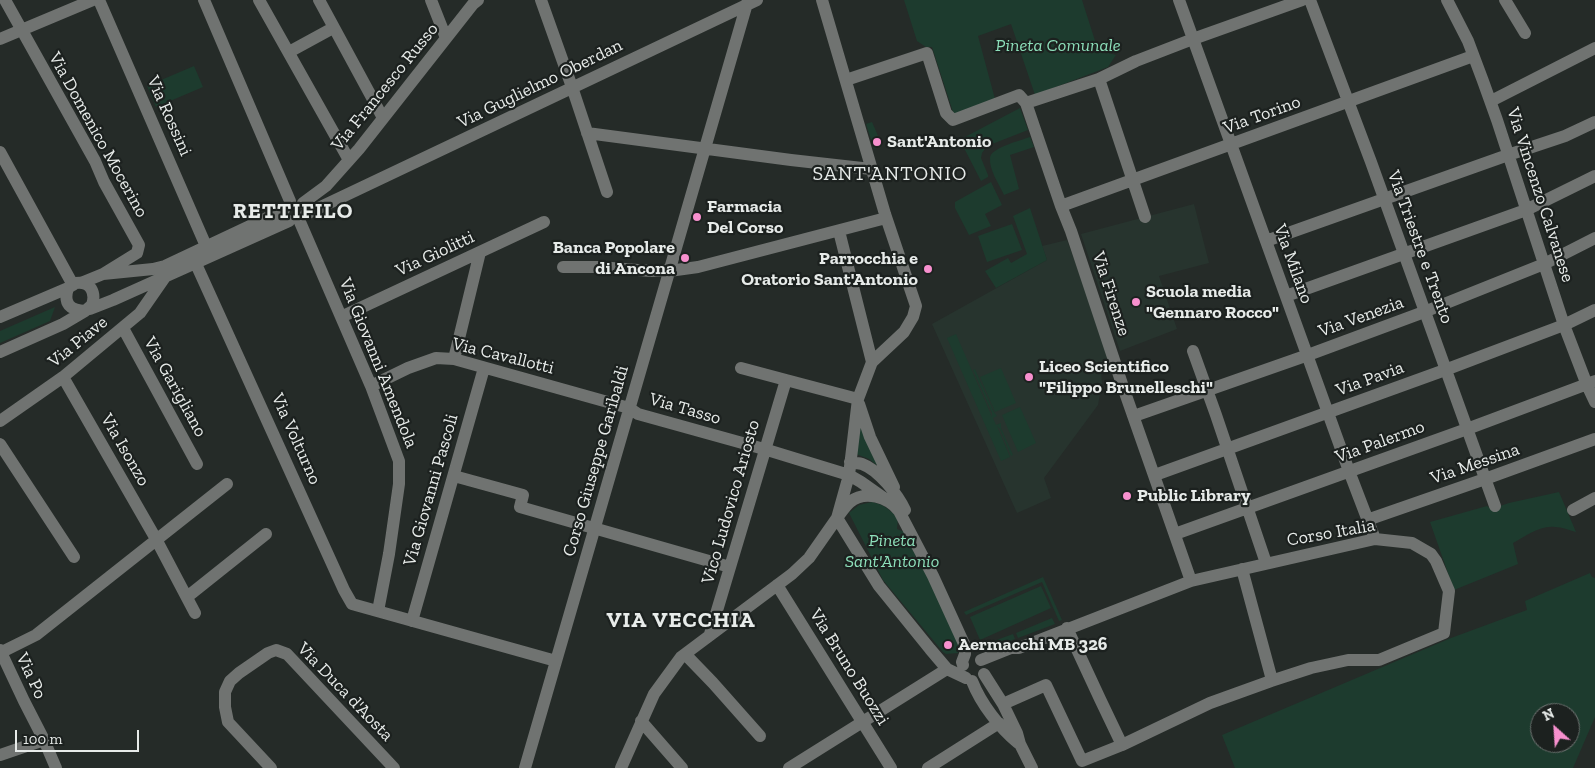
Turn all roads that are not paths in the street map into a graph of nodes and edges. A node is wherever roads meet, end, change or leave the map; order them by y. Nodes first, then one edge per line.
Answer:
1 (4, 0) edge
2 (93, 0) edge
3 (98, 0) edge
4 (204, 0) edge
5 (259, 0) edge
6 (319, 0) edge
7 (431, 0) edge
8 (478, 0) edge
9 (542, 0) edge
10 (822, 0) edge
11 (1179, 0) edge
12 (1302, 0) edge
13 (1310, 0) edge
14 (1447, 0) edge
15 (1506, 0) edge
16 (751, 2) edge
17 (333, 28) junction
18 (21, 30) junction
19 (1525, 33) dead end
20 (446, 38) junction
21 (1193, 38) junction
22 (0, 39) edge
23 (1595, 48) edge
24 (289, 52) junction
25 (1473, 56) junction
26 (1099, 79) junction
27 (846, 80) junction
28 (572, 87) junction
29 (1349, 102) junction
30 (1491, 102) junction
31 (1026, 103) junction
32 (383, 118) junction
33 (1595, 122) edge
34 (587, 133) junction
35 (1231, 144) junction
36 (705, 149) junction
37 (0, 152) edge
38 (1508, 155) junction
39 (350, 160) junction
40 (871, 169) junction
41 (1595, 176) edge
42 (1134, 180) junction
43 (326, 186) junction
44 (607, 192) dead end
45 (343, 197) junction
46 (1384, 199) junction
47 (1061, 206) junction
48 (1526, 210) junction
49 (296, 212) junction
50 (1146, 217) dead end
51 (886, 218) junction
52 (544, 222) dead end
53 (839, 231) junction
54 (1595, 238) edge
55 (1266, 241) junction
56 (206, 246) junction
57 (480, 252) junction
58 (1403, 254) junction
59 (196, 264) junction
60 (1544, 264) junction
61 (563, 267) dead end
62 (669, 271) junction
63 (103, 274) junction
64 (165, 277) junction
65 (74, 285) junction
66 (1286, 296) junction
67 (88, 310) junction
68 (1595, 310) edge
69 (1424, 312) junction
70 (0, 317) edge
71 (341, 317) junction
72 (1564, 325) junction
73 (123, 328) junction
74 (1193, 351) dead end
75 (0, 352) edge
76 (1308, 355) junction
77 (454, 359) junction
78 (872, 362) junction
79 (484, 368) junction
80 (742, 368) dead end
81 (1445, 370) junction
82 (63, 377) junction
83 (786, 380) junction
84 (1591, 383) edge
85 (371, 386) junction
86 (1208, 390) junction
87 (858, 399) junction
88 (1595, 402) edge
89 (630, 408) junction
90 (1328, 413) junction
91 (1134, 416) junction
92 (0, 421) edge
93 (1467, 429) junction
94 (1595, 439) edge
95 (0, 444) edge
96 (1227, 448) junction
97 (764, 449) junction
98 (197, 464) dead end
99 (849, 469) junction
100 (1349, 471) junction
101 (1154, 474) junction
102 (454, 476) junction
103 (1485, 480) junction
104 (227, 484) dead end
105 (1595, 498) edge
106 (899, 506) junction
107 (1495, 506) dead end
108 (1247, 508) junction
109 (1572, 510) dead end
110 (837, 518) junction
111 (1367, 520) junction
112 (594, 527) junction
113 (266, 534) dead end
114 (1175, 534) junction
115 (156, 539) junction
116 (1375, 539) junction
117 (74, 557) dead end
118 (1266, 564) junction
119 (730, 567) junction
120 (1242, 569) junction
121 (1192, 581) junction
122 (777, 585) junction
123 (187, 597) junction
124 (378, 611) junction
125 (195, 613) dead end
126 (412, 621) junction
127 (1067, 628) junction
128 (710, 634) junction
129 (0, 652) edge
130 (685, 654) junction
131 (556, 661) junction
132 (946, 668) junction
133 (976, 670) junction
134 (1272, 680) junction
135 (1003, 704) junction
136 (641, 721) junction
137 (863, 723) junction
138 (1000, 723) junction
139 (760, 736) dead end
140 (44, 740) junction
141 (1020, 744) junction
142 (1122, 745) junction
143 (0, 755) edge
144 (56, 768) edge
145 (270, 768) edge
146 (394, 768) edge
147 (525, 768) edge
148 (621, 768) edge
149 (682, 768) edge
150 (789, 768) edge
151 (891, 768) edge
152 (928, 768) edge
153 (1032, 768) edge

1 - 18 street, Via Domenico Mocerino
2 - 18 street
3 - 56 street, Via Rossini
4 - 49 street, Via Giovanni Amendola
5 - 24 street
6 - 17 street
7 - 20 street
8 - 20 street, Via Francesco Russo
9 - 28 street
10 - 27 street
11 - 21 street, Via Milano
12 - 21 street
13 - 29 street, Via Triestre e Trento
14 - 25 street, Via Vincenzo Calvanese
15 - 19 street
16 - 28 street, Via Guglielmo Oberdan
16 - 36 street, Corso Giuseppe Garibaldi
17 - 24 street
17 - 32 street
18 - 22 street
18 - 63 street, Via Domenico Mocerino
20 - 32 street, Via Francesco Russo
21 - 26 street
21 - 35 street, Via Milano
23 - 30 street
24 - 39 street
25 - 29 street, Via Torino
25 - 30 street, Via Vincenzo Calvanese
26 - 31 street
26 - 42 street
27 - 31 street
27 - 40 street
28 - 34 street
28 - 45 street, Via Guglielmo Oberdan
29 - 35 street, Via Torino
29 - 46 street, Via Triestre e Trento
30 - 38 street, Via Vincenzo Calvanese
31 - 47 street, Via Firenze
32 - 39 street, Via Francesco Russo
33 - 38 street
34 - 36 street
34 - 44 street
35 - 42 street, Via Torino
35 - 55 street, Via Milano
36 - 40 street
36 - 62 street, Corso Giuseppe Garibaldi
37 - 65 street
38 - 46 street
38 - 48 street, Via Vincenzo Calvanese
39 - 43 street, Via Francesco Russo
40 - 51 street
41 - 48 street
42 - 47 street, Via Torino
42 - 50 street
43 - 45 street
43 - 49 street, Via Francesco Russo
45 - 49 street, Via Guglielmo Oberdan
46 - 55 street
46 - 58 street, Via Triestre e Trento
47 - 91 street, Via Firenze
48 - 58 street
48 - 60 street, Via Vincenzo Calvanese
49 - 56 street
49 - 59 street
49 - 71 street, Via Giovanni Amendola
51 - 53 street
51 - 78 street
52 - 57 street, Via Giolitti
53 - 62 street
53 - 78 street
54 - 60 street, Via Venezia
55 - 66 street, Via Milano
56 - 63 street
57 - 71 street, Via Giolitti
57 - 77 street
58 - 66 street
58 - 69 street, Via Triestre e Trento
59 - 64 street
59 - 124 street, Via Volturno
60 - 69 street, Via Venezia
60 - 72 street, Via Vincenzo Calvanese
61 - 62 street
62 - 89 street, Corso Giuseppe Garibaldi
63 - 65 street
64 - 67 street
64 - 73 street, Via Piave
65 - 67 street
65 - 67 street
65 - 70 street
66 - 76 street, Via Milano
67 - 75 street
68 - 72 street, Via Pavia
69 - 76 street, Via Venezia
69 - 81 street, Via Triestre e Trento
71 - 85 street, Via Giovanni Amendola
72 - 81 street, Via Pavia
72 - 84 street, Via Vincenzo Calvanese
73 - 82 street, Via Piave
73 - 98 street, Via Garigliano
74 - 86 street
76 - 86 street, Via Venezia
76 - 90 street, Via Milano
77 - 79 street, Via Cavallotti
77 - 85 street, Via Cavallotti
78 - 87 street
79 - 89 street, Via Cavallotti
79 - 102 street, Via Giovanni Pascoli
80 - 83 street
81 - 90 street, Via Pavia
81 - 93 street, Via Triestre e Trento
82 - 92 street, Via Piave
82 - 115 street, Via Isonzo
83 - 87 street
83 - 97 street, Vico Ludovico Ariosto
84 - 88 street, Via Vincenzo Calvanese
84 - 93 street, Via Palermo
85 - 124 street, Via Giovanni Amendola
86 - 91 street, Via Venezia
86 - 96 street
87 - 99 street
87 - 106 street
89 - 97 street, Via Tasso
89 - 112 street, Corso Giuseppe Garibaldi
90 - 96 street, Via Pavia
90 - 100 street, Via Milano
91 - 101 street, Via Firenze
93 - 100 street, Via Palermo
93 - 103 street, Via Triestre e Trento
94 - 103 street, Via Messina
95 - 117 street
96 - 101 street, Via Pavia
96 - 108 street
97 - 99 street, Via Tasso
97 - 119 street, Vico Ludovico Ariosto
99 - 106 street, Via Tasso
99 - 110 street
100 - 108 street, Via Palermo
100 - 111 street, Via Milano
101 - 114 street, Via Firenze
102 - 112 street
102 - 126 street, Via Giovanni Pascoli
103 - 107 street, Via Triestre e Trento
103 - 111 street, Via Messina
104 - 115 street
105 - 109 street
106 - 110 street
106 - 133 street
108 - 114 street, Via Palermo
108 - 118 street
110 - 122 street
110 - 132 street
111 - 116 street, Via Milano
112 - 119 street
112 - 131 street, Corso Giuseppe Garibaldi
113 - 123 street
114 - 121 street, Via Firenze
115 - 123 street, Via Isonzo
115 - 129 street, Via Po
116 - 118 street, Corso Italia
116 - 134 street, Corso Italia
118 - 120 street, Corso Italia
119 - 128 street, Vico Ludovico Ariosto
120 - 121 street, Corso Italia
120 - 134 street
121 - 127 street, Corso Italia
122 - 128 street
122 - 137 street, Via Bruno Buozzi
123 - 125 street, Via Isonzo
124 - 126 street, Via Volturno
126 - 131 street, Via Volturno
127 - 133 street, Corso Italia
127 - 142 street
128 - 130 street
129 - 140 street, Via Po
130 - 136 street
130 - 139 street
131 - 147 street
132 - 133 street
132 - 137 street
133 - 135 street
133 - 138 street
134 - 142 street, Corso Italia
135 - 141 street
135 - 142 street, Corso Italia
136 - 148 street
136 - 149 street
137 - 150 street
137 - 151 street, Via Bruno Buozzi
138 - 141 street
138 - 152 street
140 - 143 street
140 - 144 street, Via Po
141 - 153 street
145 - 146 street, Via Duca d'Aosta

